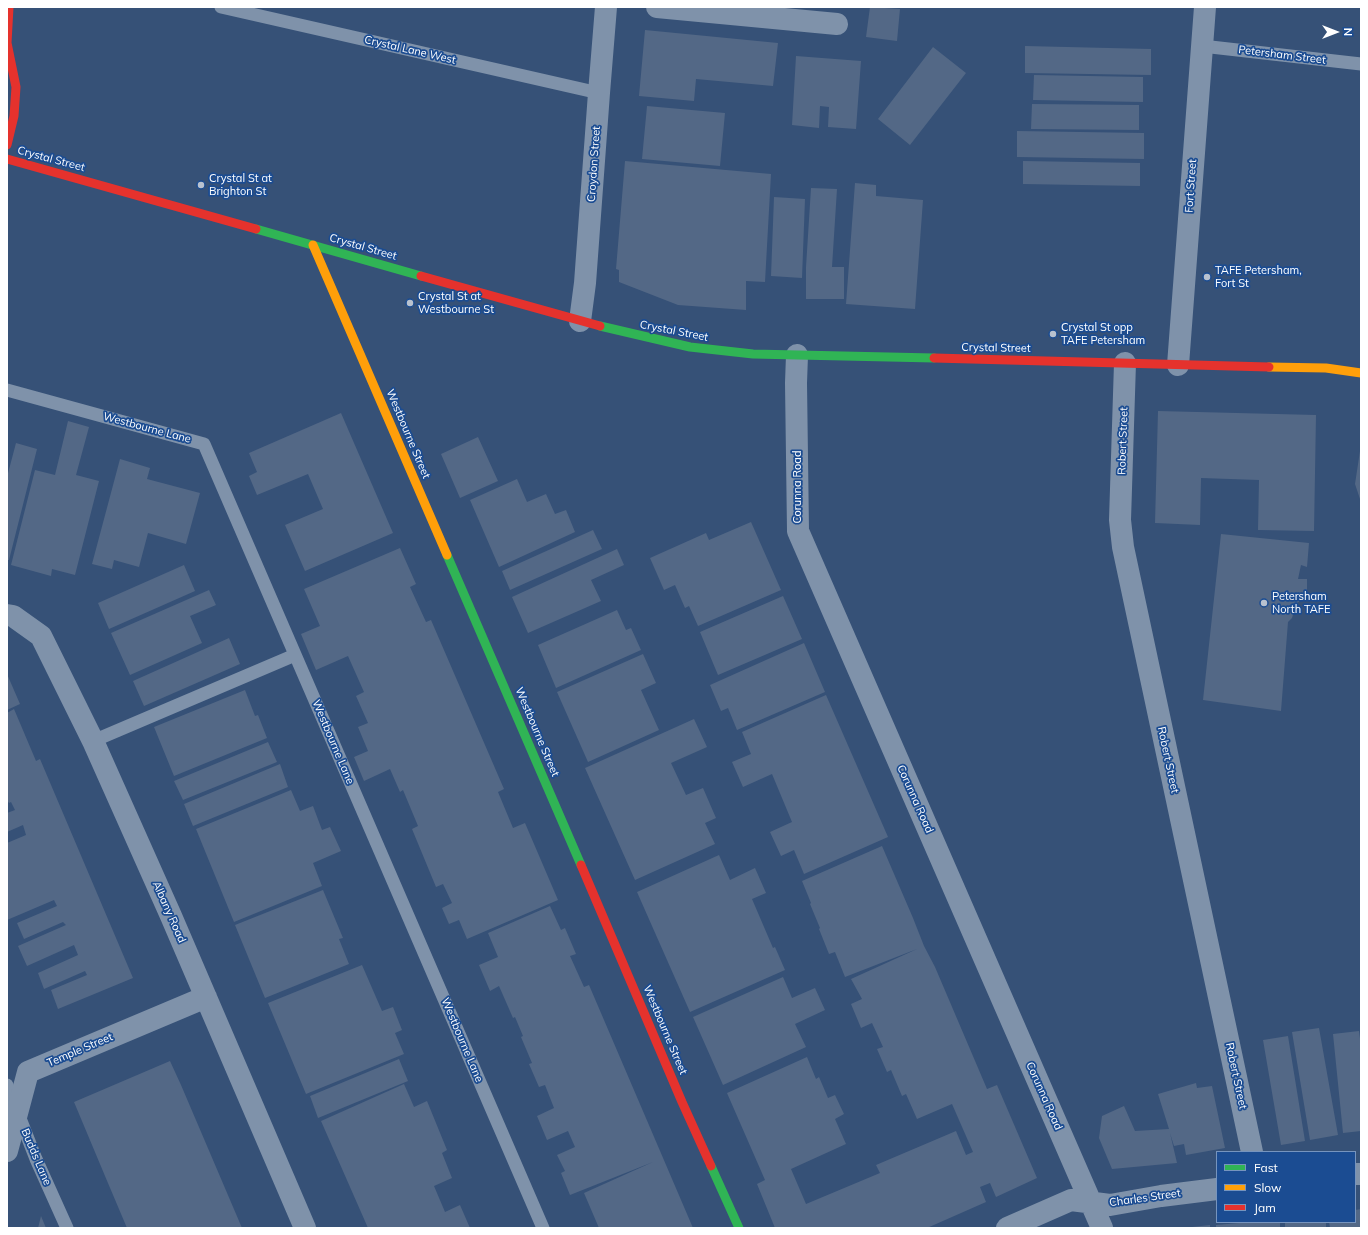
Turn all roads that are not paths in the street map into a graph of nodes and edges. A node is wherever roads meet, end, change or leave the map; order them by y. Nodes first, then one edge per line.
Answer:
1 (9, 7) edge
2 (221, 7) edge
3 (606, 7) edge
4 (657, 7) edge
5 (1205, 7) edge
6 (837, 24) dead end
7 (7, 43) edge
8 (1202, 46) junction
9 (1361, 64) edge
10 (599, 93) junction
11 (7, 145) edge
12 (7, 159) edge
13 (313, 245) junction
14 (580, 321) junction
15 (797, 355) junction
16 (1125, 363) junction
17 (1178, 365) junction
18 (1361, 373) edge
19 (7, 390) edge
20 (7, 615) edge
21 (295, 655) junction
22 (93, 741) junction
23 (206, 997) junction
24 (7, 1085) edge
25 (17, 1112) junction
26 (7, 1151) edge
27 (1252, 1151) edge
28 (1216, 1189) edge
29 (1091, 1202) junction
30 (67, 1228) edge
31 (305, 1228) edge
32 (544, 1228) edge
33 (739, 1228) edge
34 (1007, 1228) edge
35 (1102, 1228) edge

1 - 7 main road
2 - 10 lane, Crystal Lane West
3 - 10 street, Croydon Street
4 - 6 street
5 - 8 street, Fort Street
7 - 11 main road
8 - 9 lane, Petersham Street
8 - 17 street, Fort Street
10 - 14 street, Croydon Street
12 - 13 main road, Crystal Street
13 - 14 main road, Crystal Street
13 - 33 main road, Westbourne Street
14 - 15 main road, Crystal Street
15 - 16 main road, Crystal Street
15 - 29 street, Corunna Road
16 - 17 main road, Crystal Street
16 - 27 street, Robert Street
17 - 18 main road, Crystal Street
19 - 21 lane, Westbourne Lane
20 - 22 street, Albany Road
21 - 22 lane
21 - 32 lane, Westbourne Lane
22 - 23 street, Albany Road
23 - 25 street, Temple Street
23 - 31 street, Albany Road
24 - 25 lane, Budds Lane
25 - 26 street, Temple Street
25 - 30 lane, Budds Lane
28 - 29 street, Charles Street
29 - 34 street, Charles Street
29 - 35 street, Corunna Road

